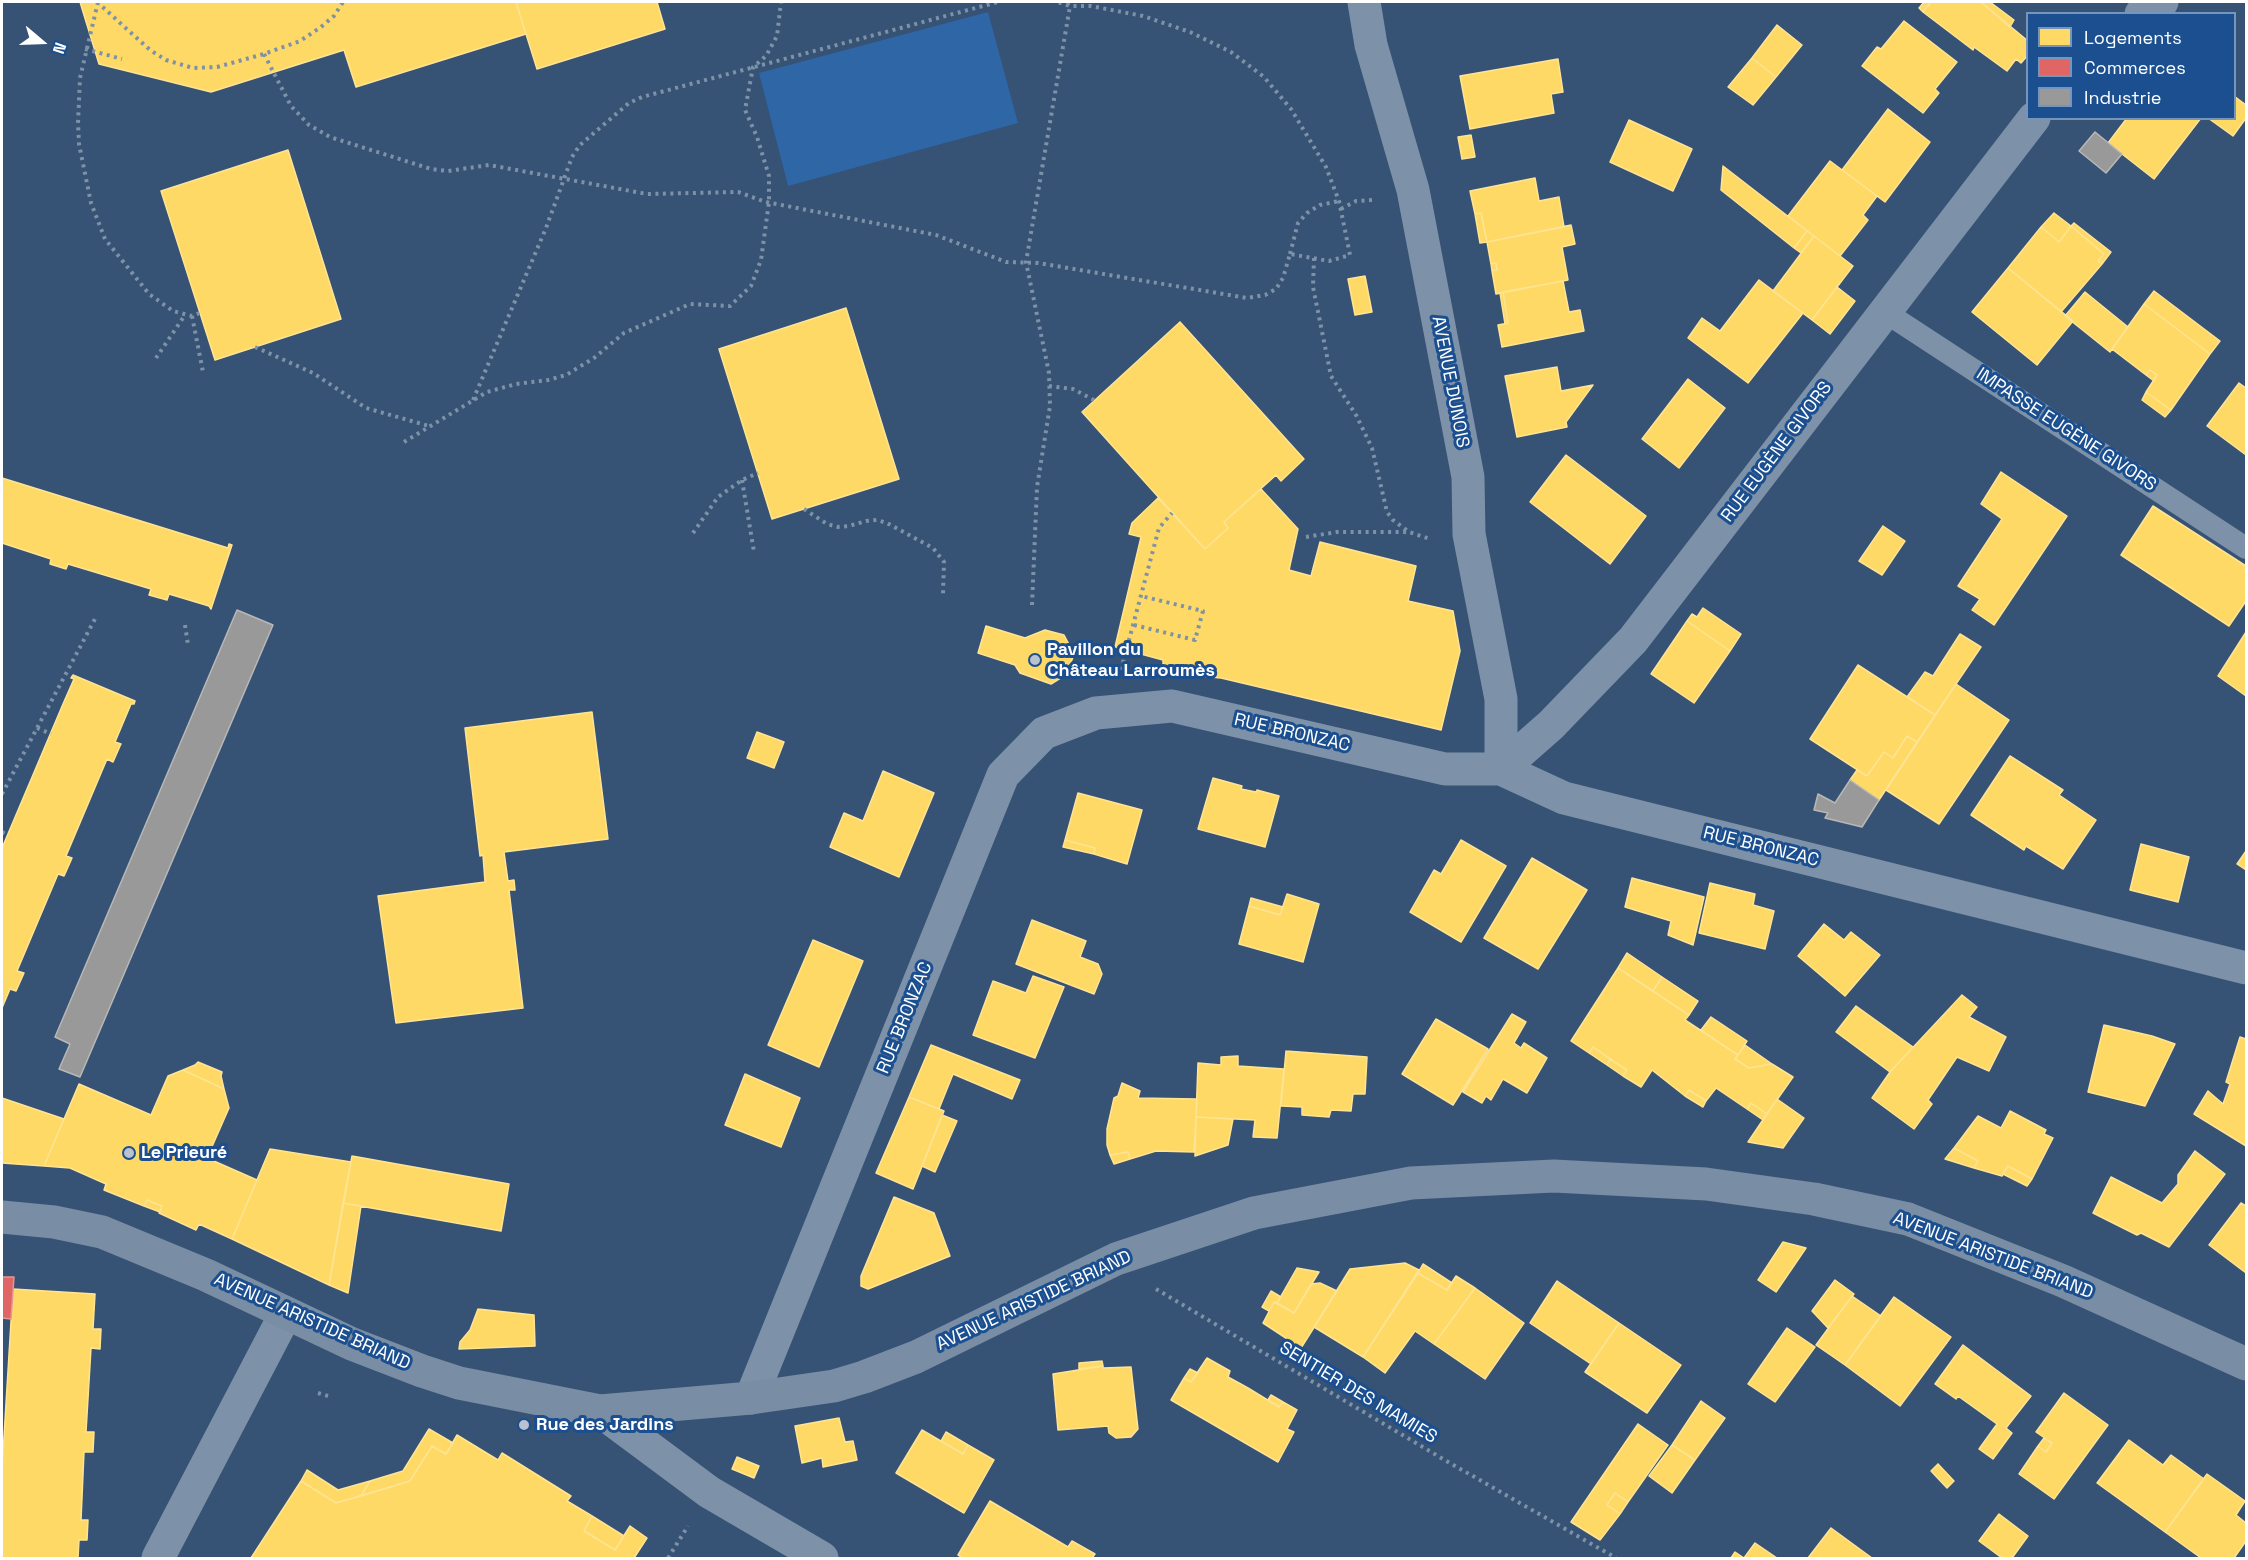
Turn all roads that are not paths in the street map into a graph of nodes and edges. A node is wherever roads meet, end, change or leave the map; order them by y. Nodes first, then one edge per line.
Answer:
1 (1364, 2) edge
2 (2162, 2) edge
3 (2144, 12) edge
4 (2032, 120) edge
5 (1885, 312) junction
6 (2247, 548) edge
7 (1501, 768) junction
8 (2247, 968) edge
9 (2, 1217) edge
10 (286, 1313) junction
11 (2247, 1364) edge
12 (751, 1398) junction
13 (600, 1411) junction
14 (158, 1558) edge
15 (822, 1558) edge

1 - 7 street, AVENUE DUNOIS
2 - 3 street
4 - 5 street, RUE EUGÈNE GIVORS
5 - 6 lane, IMPASSE EUGÈNE GIVORS
5 - 7 street, RUE EUGÈNE GIVORS
7 - 8 street, RUE BRONZAC
7 - 12 street, RUE BRONZAC
9 - 10 street, AVENUE ARISTIDE BRIAND
10 - 13 street, AVENUE ARISTIDE BRIAND
10 - 14 street
11 - 12 street, AVENUE ARISTIDE BRIAND
12 - 13 street, AVENUE ARISTIDE BRIAND
13 - 15 street

